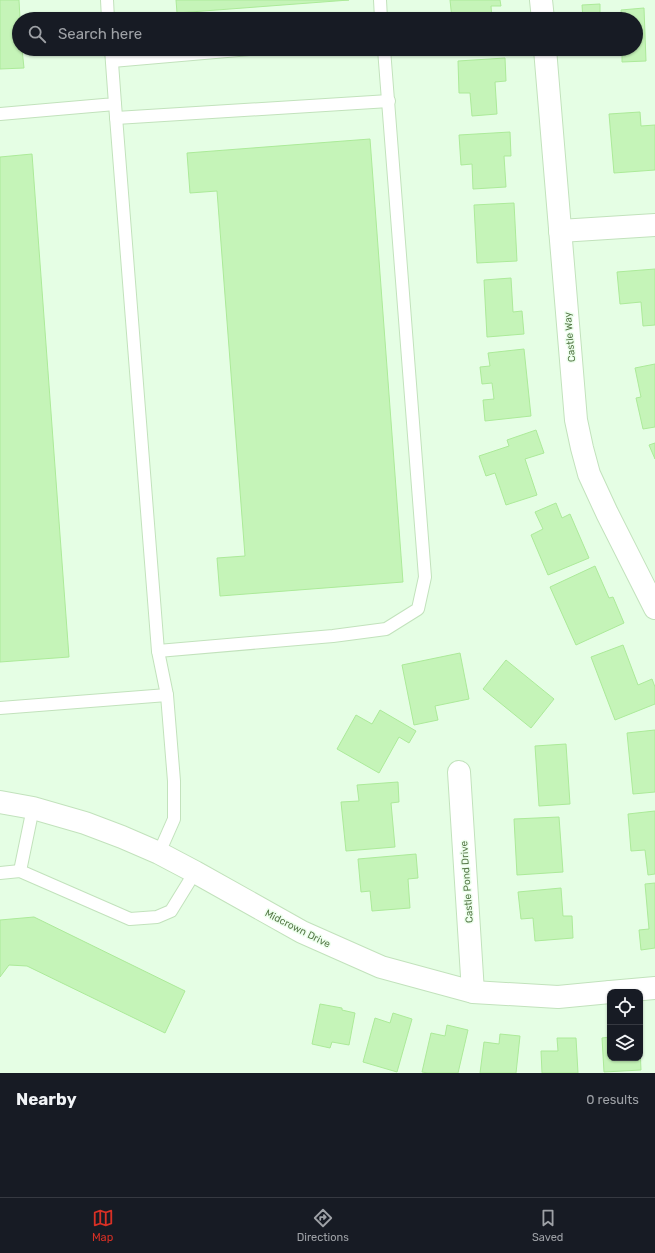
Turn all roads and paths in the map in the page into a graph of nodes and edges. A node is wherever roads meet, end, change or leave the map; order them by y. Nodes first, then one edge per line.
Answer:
1 (107, 0) edge
2 (380, 0) edge
3 (541, 0) edge
4 (108, 12) edge
5 (381, 12) edge
6 (542, 12) edge
7 (111, 56) edge
8 (385, 56) edge
9 (546, 56) edge
10 (388, 101) junction
11 (115, 104) junction
12 (0, 114) edge
13 (116, 118) junction
14 (655, 225) edge
15 (560, 231) junction
16 (655, 608) edge
17 (158, 651) junction
18 (167, 695) junction
19 (0, 708) edge
20 (459, 772) dead end
21 (0, 802) edge
22 (33, 808) junction
23 (159, 853) junction
24 (20, 871) junction
25 (195, 872) junction
26 (0, 873) edge
27 (655, 988) edge
28 (643, 989) edge
29 (473, 992) junction
30 (607, 992) edge

1 - 4 lane
2 - 5 lane
3 - 6 street
7 - 11 lane
8 - 10 lane
9 - 15 street, Castle Way
10 - 13 lane
10 - 17 lane
11 - 12 lane
11 - 13 lane
13 - 17 lane
14 - 15 street
15 - 16 street, Castle Way
17 - 18 lane
18 - 19 lane
18 - 23 lane
20 - 29 street, Castle Pond Drive
21 - 22 street, Midcrown Drive
22 - 23 street, Midcrown Drive
22 - 24 lane
23 - 25 street, Midcrown Drive
24 - 25 lane
24 - 26 lane
25 - 29 street, Midcrown Drive
27 - 28 street, Midcrown Drive
29 - 30 street, Midcrown Drive

